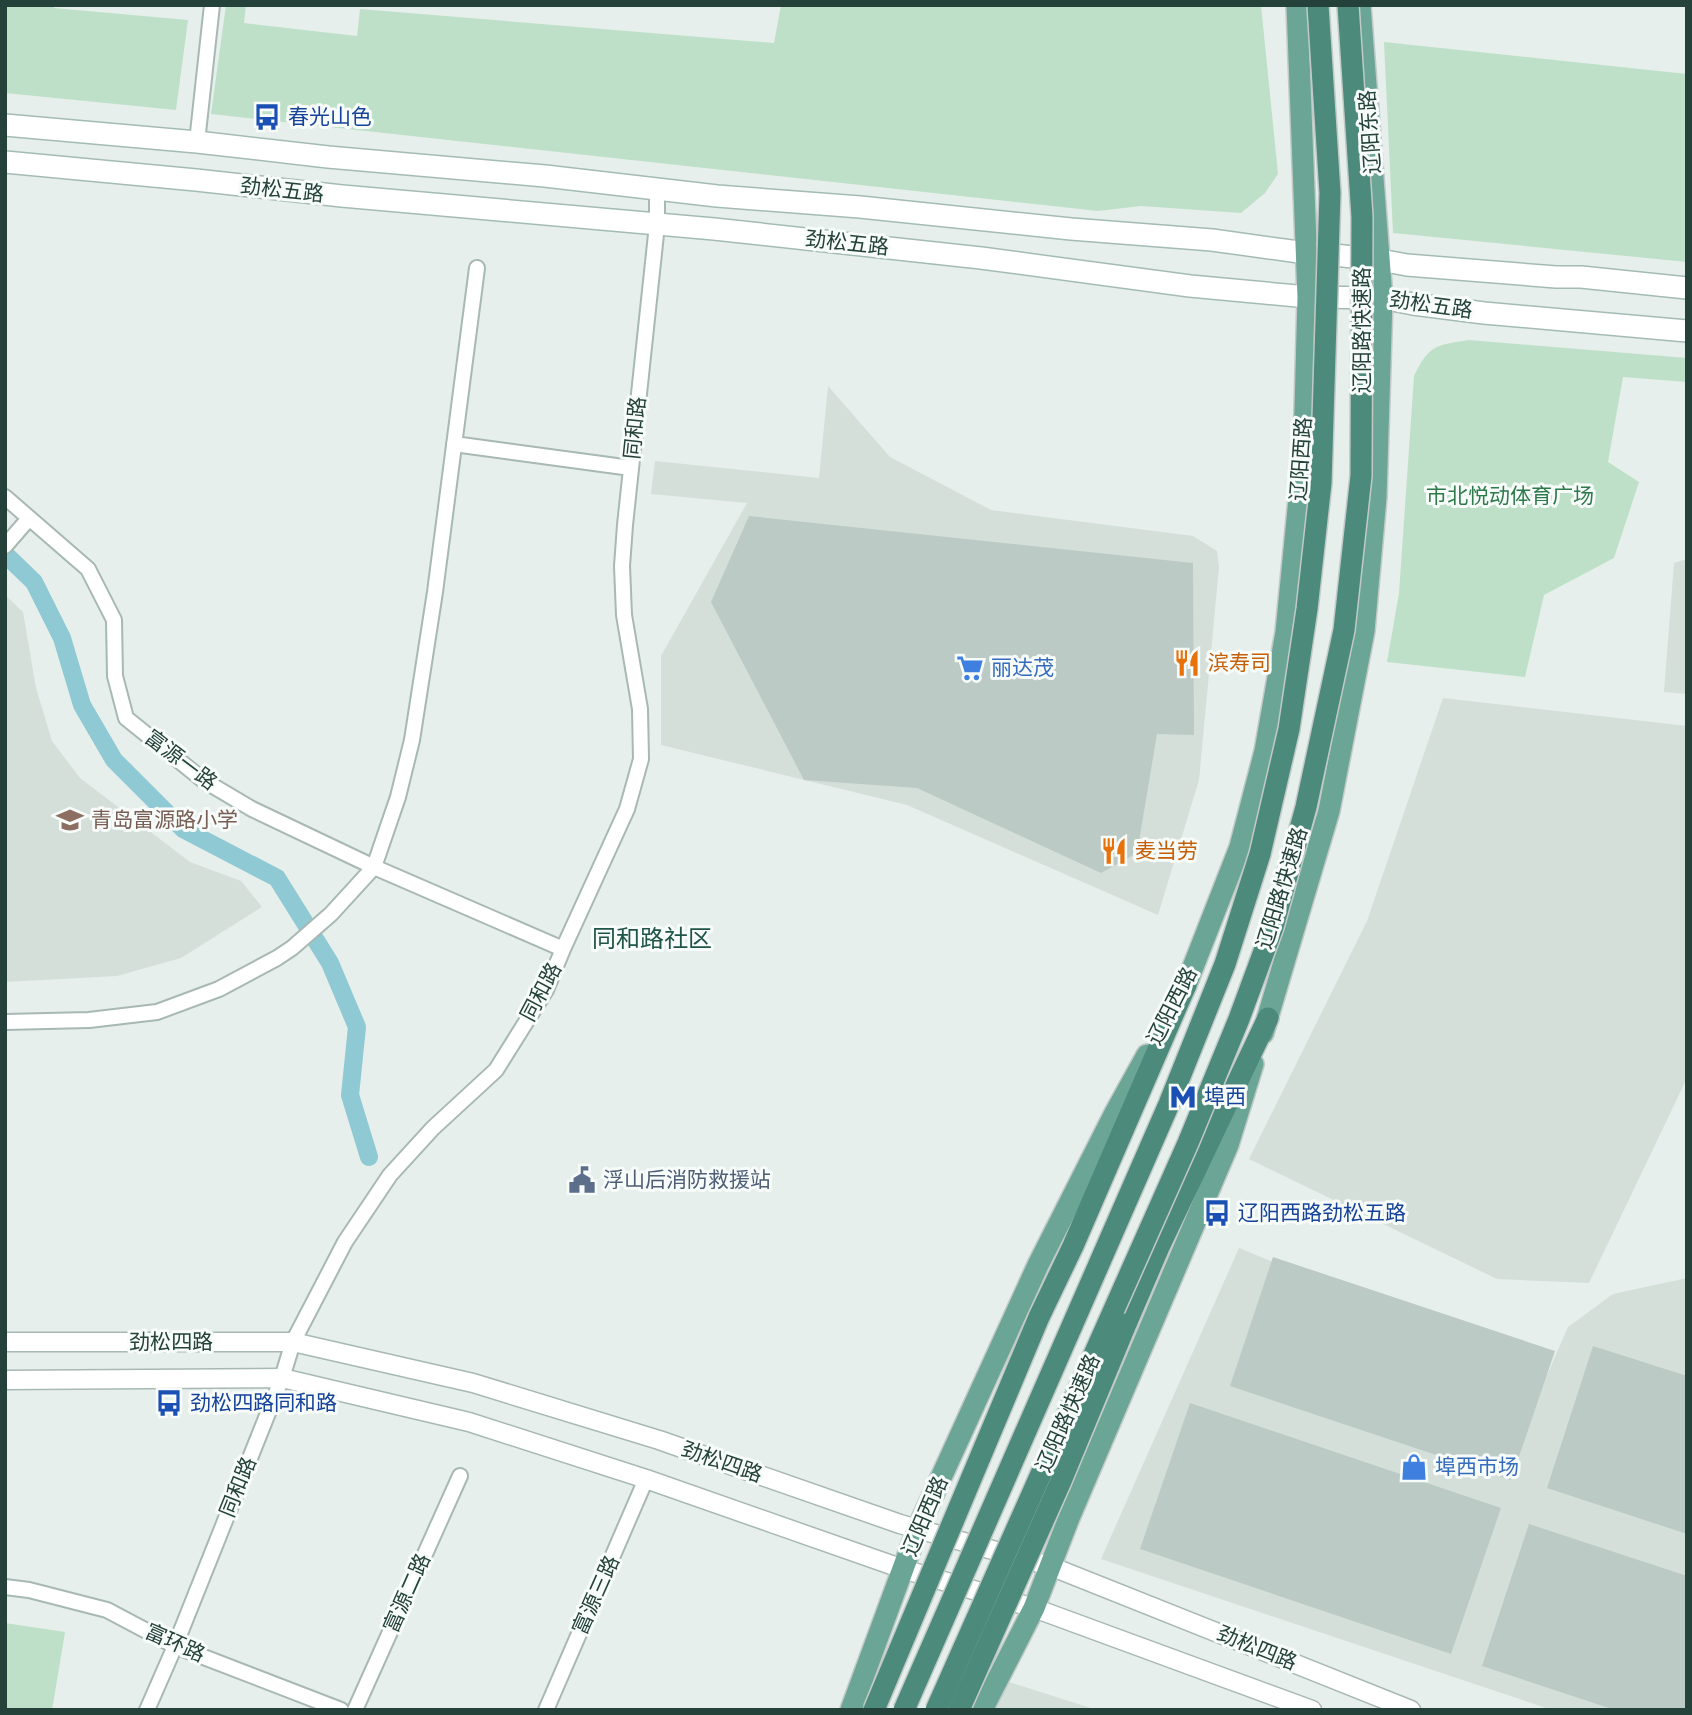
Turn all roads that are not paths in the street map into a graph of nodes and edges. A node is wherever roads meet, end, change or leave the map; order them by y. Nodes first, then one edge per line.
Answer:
1 (212, 5) edge
2 (1297, 5) edge
3 (1318, 5) edge
4 (1348, 5) edge
5 (1360, 5) edge
6 (5, 125) edge
7 (197, 142) junction
8 (5, 162) edge
9 (657, 188) junction
10 (657, 225) junction
11 (1307, 252) junction
12 (1380, 260) junction
13 (477, 268) dead end
14 (1687, 288) edge
15 (1308, 297) junction
16 (1382, 298) junction
17 (1687, 331) edge
18 (454, 444) junction
19 (631, 468) junction
20 (5, 497) edge
21 (28, 522) junction
22 (5, 546) edge
23 (374, 867) junction
24 (563, 949) junction
25 (1186, 985) junction
26 (1268, 1018) junction
27 (5, 1022) edge
28 (5, 1342) edge
29 (293, 1342) junction
30 (282, 1378) junction
31 (5, 1380) edge
32 (460, 1476) dead end
33 (646, 1479) junction
34 (918, 1528) junction
35 (1050, 1566) junction
36 (904, 1569) junction
37 (5, 1587) edge
38 (1034, 1608) junction
39 (175, 1646) junction
40 (147, 1710) edge
41 (341, 1710) edge
42 (355, 1710) edge
43 (546, 1710) edge
44 (851, 1710) edge
45 (874, 1710) edge
46 (904, 1710) edge
47 (936, 1710) edge
48 (959, 1710) edge
49 (982, 1710) edge
50 (1312, 1710) edge
51 (1411, 1710) edge

1 - 7 street
2 - 11 main road
3 - 46 highway, 辽阳路快速路, bridge
4 - 47 highway, 辽阳路快速路, bridge
5 - 12 main road, 辽阳东路
6 - 7 main road, 劲松五路
7 - 9 main road, 劲松五路
8 - 10 main road, 劲松五路
9 - 10 street, 同和路
9 - 11 main road, 劲松五路
10 - 15 main road, 劲松五路
10 - 19 street, 同和路
11 - 12 main road, 劲松五路
11 - 15 main road, 辽阳西路
12 - 14 main road, 劲松五路
12 - 16 main road
13 - 18 street
15 - 16 main road, 劲松五路
15 - 25 main road, 辽阳西路
16 - 17 main road, 劲松五路
16 - 26 main road
18 - 19 street
18 - 23 street
19 - 24 street, 同和路
20 - 21 street, 富源一路
21 - 22 street
21 - 23 street, 富源一路
23 - 24 street, 富源一路
23 - 27 street
24 - 29 street, 同和路
25 - 34 main road, 辽阳西路
25 - 45 highway, bridge
26 - 35 main road
26 - 48 highway, bridge
28 - 29 street, 劲松四路
29 - 30 street, 同和路
29 - 34 street, 劲松四路
30 - 31 street, 劲松四路
30 - 33 street, 劲松四路
30 - 39 street, 同和路
32 - 42 street, 富源二路
33 - 36 street, 劲松四路
33 - 43 street, 富源三路
34 - 35 street, 劲松四路
34 - 36 main road, 辽阳西路
35 - 38 main road
35 - 51 street, 劲松四路
36 - 38 street, 劲松四路
36 - 44 main road, 辽阳西路
37 - 39 street, 富环路
38 - 49 main road
38 - 50 street, 劲松四路
39 - 40 street, 同和路
39 - 41 street, 富环路

